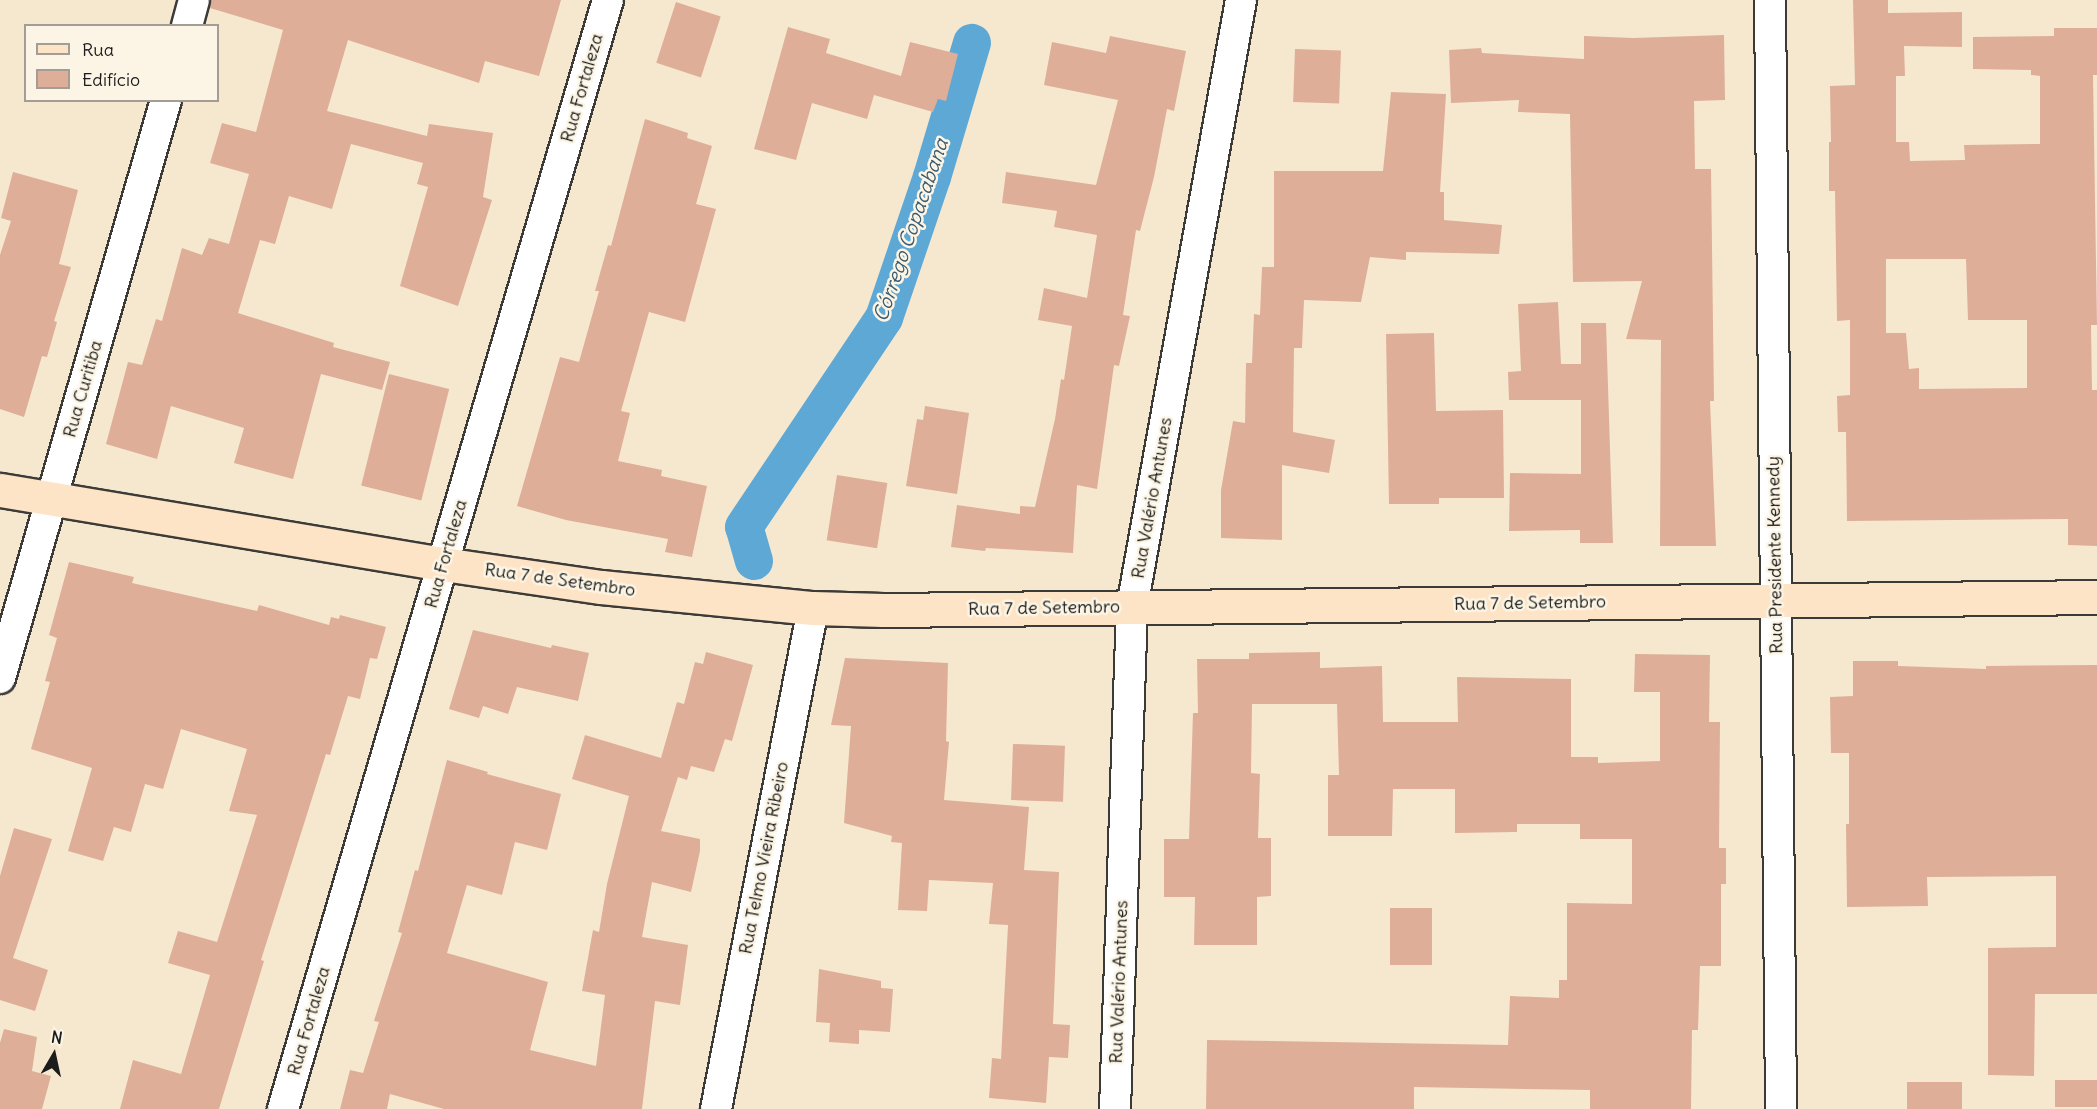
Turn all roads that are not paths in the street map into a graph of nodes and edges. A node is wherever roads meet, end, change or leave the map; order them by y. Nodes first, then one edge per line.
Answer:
1 (194, 0) edge
2 (608, 0) edge
3 (1241, 0) edge
4 (1770, 0) edge
5 (188, 24) edge
6 (164, 102) edge
7 (0, 490) edge
8 (52, 499) junction
9 (443, 564) junction
10 (2097, 597) edge
11 (1776, 600) junction
12 (1132, 607) junction
13 (813, 608) junction
14 (0, 678) edge
15 (283, 1109) edge
16 (716, 1109) edge
17 (1115, 1109) edge
18 (1780, 1109) edge

1 - 5 street
2 - 9 street, Rua Fortaleza
3 - 12 street, Rua Valério Antunes
4 - 11 street, Rua Presidente Kennedy
6 - 8 street, Rua Curitiba
7 - 8 street, Rua 7 de Setembro
8 - 9 street, Rua 7 de Setembro
8 - 14 street, Rua Curitiba
9 - 13 street, Rua 7 de Setembro
9 - 15 street, Rua Fortaleza
10 - 11 street, Rua 7 de Setembro
11 - 12 street, Rua 7 de Setembro
11 - 18 street, Rua Presidente Kennedy
12 - 13 street, Rua 7 de Setembro
12 - 17 street, Rua Valério Antunes
13 - 16 street, Rua Telmo Vieira Ribeiro

